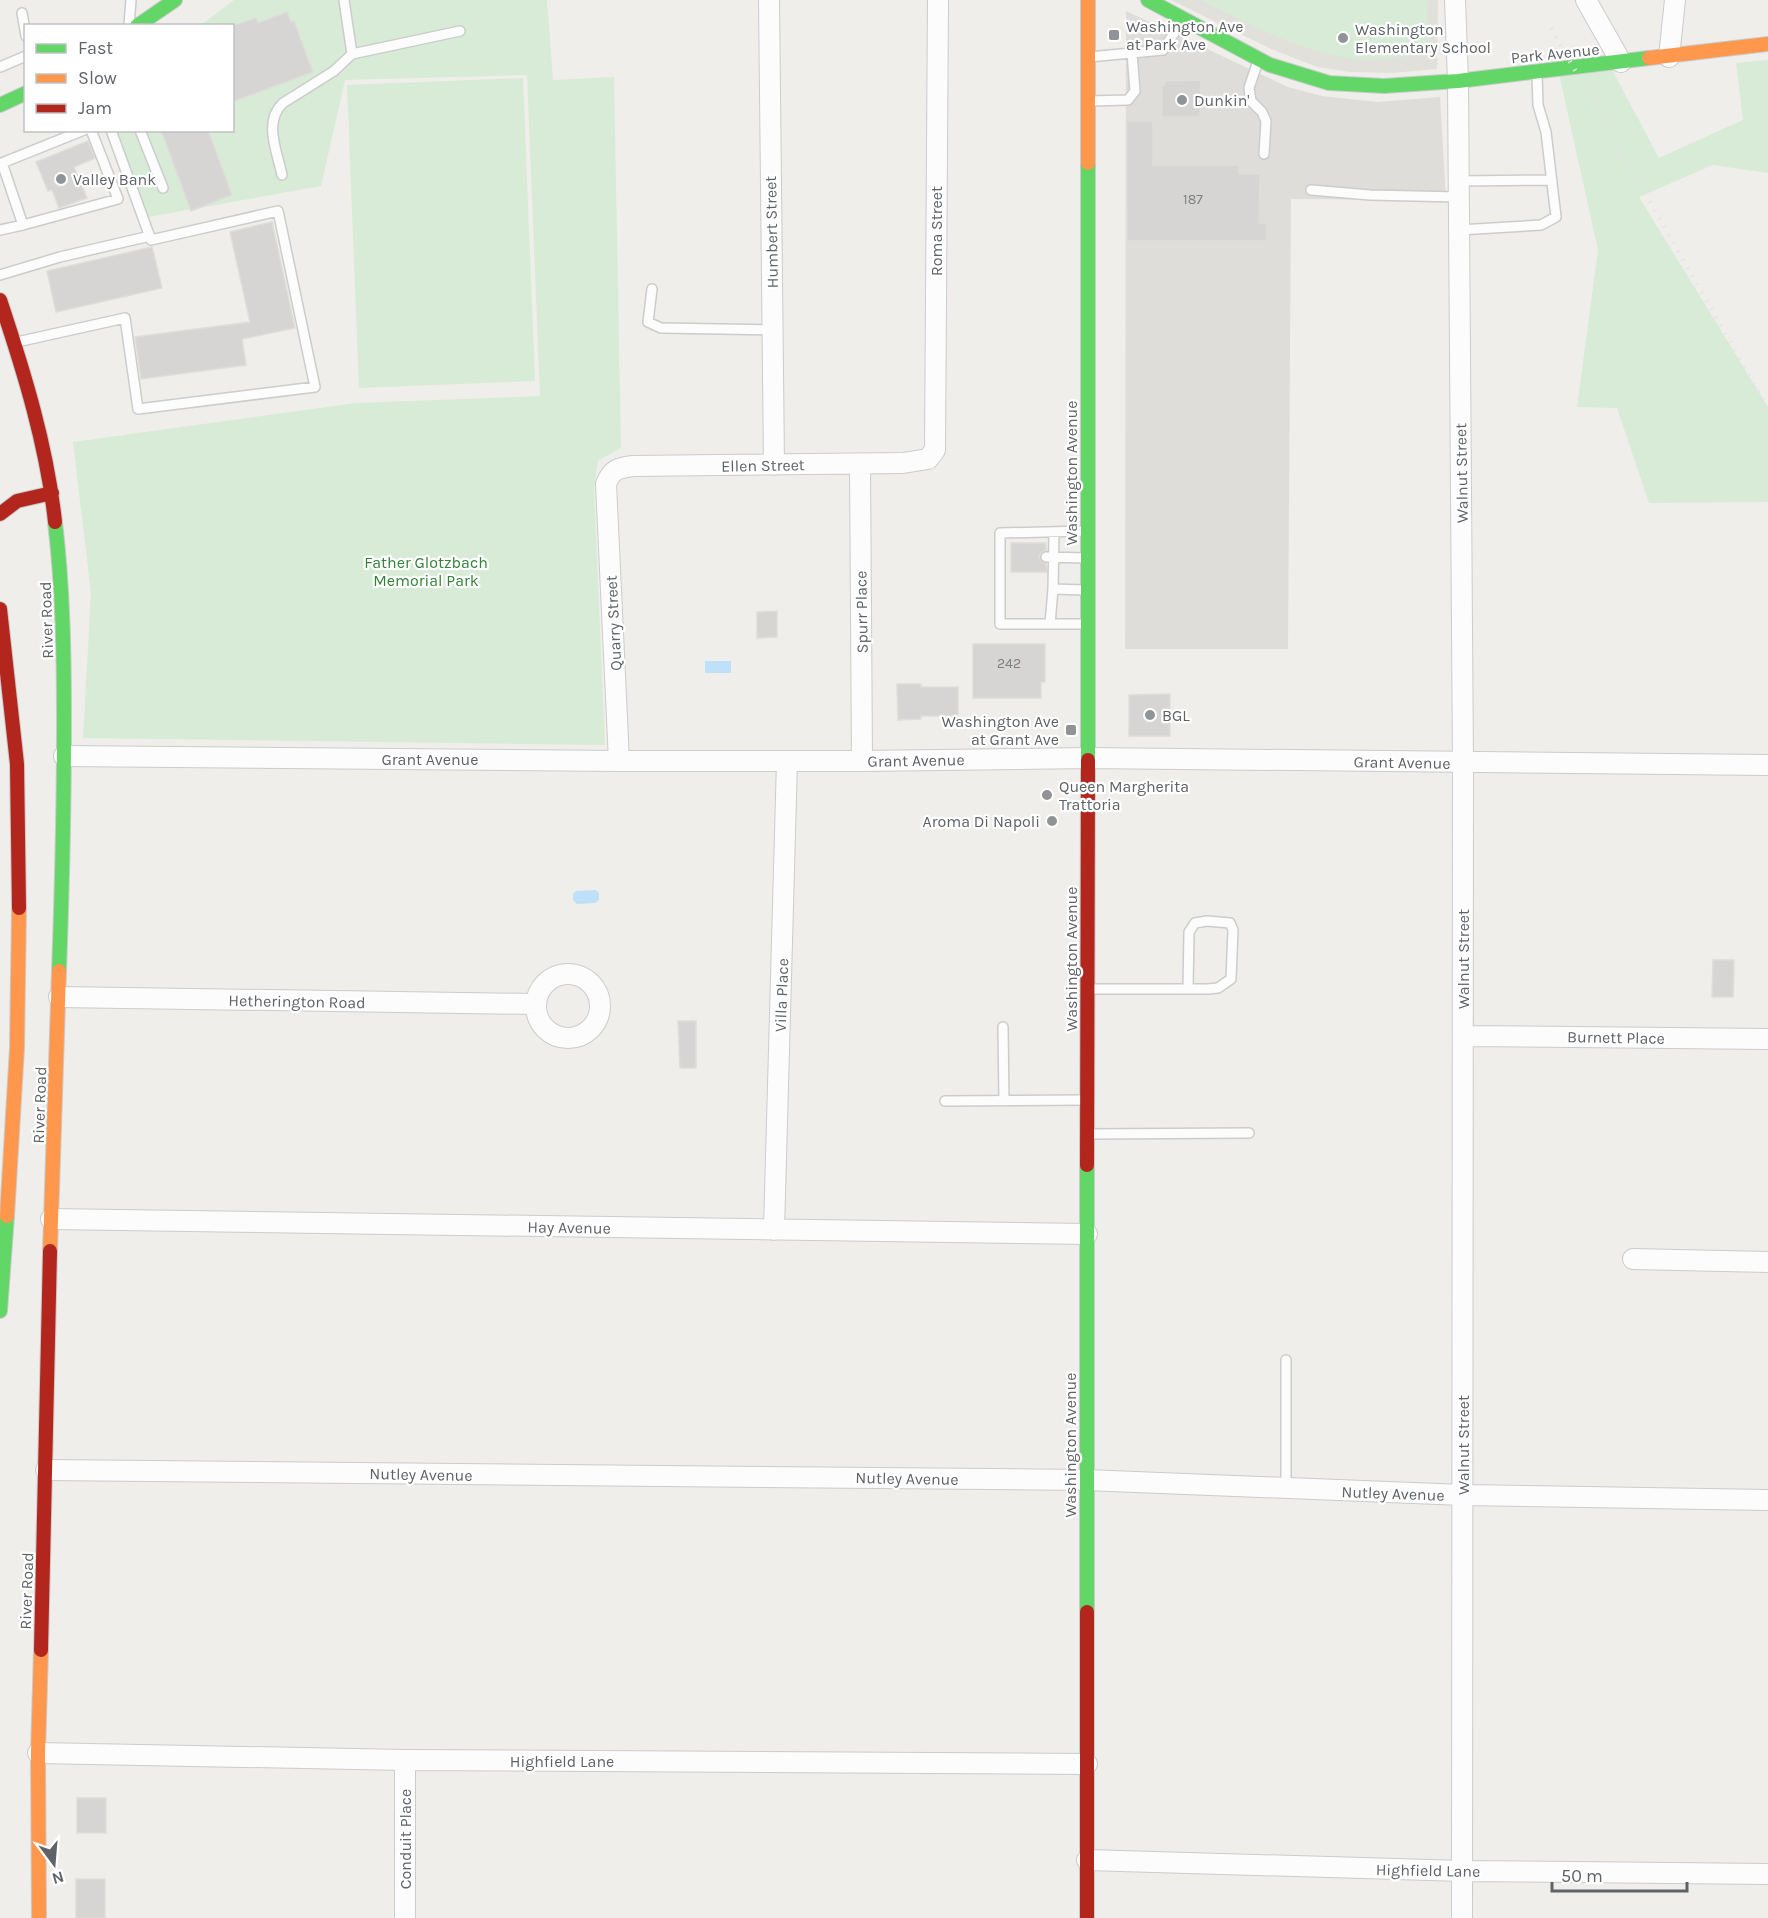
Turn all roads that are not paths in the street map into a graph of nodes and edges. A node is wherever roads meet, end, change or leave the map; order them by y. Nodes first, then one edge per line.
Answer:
1 (130, 0) edge
2 (175, 0) edge
3 (344, 0) edge
4 (769, 0) edge
5 (938, 0) edge
6 (1088, 0) edge
7 (1148, 0) edge
8 (1455, 0) edge
9 (1586, 0) edge
10 (1675, 0) edge
11 (22, 13) dead end
12 (1184, 19) junction
13 (24, 24) edge
14 (129, 24) edge
15 (140, 24) edge
16 (460, 31) dead end
17 (1768, 44) edge
18 (1132, 53) junction
19 (352, 54) junction
20 (24, 57) edge
21 (1669, 57) junction
22 (1088, 58) junction
23 (1259, 59) junction
24 (1621, 62) junction
25 (0, 67) edge
26 (1537, 71) junction
27 (1458, 81) junction
28 (24, 94) edge
29 (1088, 101) junction
30 (0, 105) edge
31 (92, 132) edge
32 (112, 132) edge
33 (141, 132) edge
34 (60, 134) edge
35 (1264, 154) dead end
36 (282, 175) dead end
37 (1552, 180) junction
38 (163, 188) dead end
39 (1311, 189) dead end
40 (1458, 189) junction
41 (23, 225) junction
42 (0, 230) edge
43 (1459, 230) junction
44 (150, 236) junction
45 (0, 275) edge
46 (652, 289) dead end
47 (0, 300) edge
48 (772, 330) junction
49 (15, 343) junction
50 (928, 459) joint
51 (860, 464) junction
52 (774, 465) junction
53 (606, 484) joint
54 (52, 493) junction
55 (0, 514) edge
56 (1088, 531) junction
57 (1054, 533) junction
58 (1050, 557) junction
59 (1088, 558) junction
60 (1053, 589) junction
61 (1088, 590) junction
62 (0, 609) edge
63 (1050, 624) junction
64 (1088, 624) junction
65 (64, 756) junction
66 (1088, 758) junction
67 (619, 761) junction
68 (787, 761) junction
69 (862, 761) junction
70 (1463, 763) junction
71 (1768, 765) edge
72 (1087, 989) junction
73 (1188, 989) junction
74 (59, 997) junction
75 (535, 1004) dead end
76 (1003, 1027) dead end
77 (1463, 1036) junction
78 (1768, 1039) edge
79 (1087, 1100) junction
80 (945, 1101) dead end
81 (1004, 1101) junction
82 (1249, 1133) dead end
83 (1087, 1134) junction
84 (51, 1219) junction
85 (774, 1230) junction
86 (1087, 1234) junction
87 (1633, 1259) dead end
88 (1768, 1262) edge
89 (0, 1311) edge
90 (1286, 1360) dead end
91 (46, 1470) junction
92 (1086, 1480) junction
93 (1286, 1488) junction
94 (1463, 1495) junction
95 (1768, 1500) edge
96 (38, 1753) junction
97 (405, 1760) junction
98 (1087, 1764) junction
99 (1087, 1860) junction
100 (1463, 1871) junction
101 (1768, 1874) edge
102 (39, 1918) edge
103 (405, 1918) edge
104 (1087, 1918) edge
105 (1462, 1918) edge

1 - 14 lane
2 - 15 main road
3 - 19 lane
4 - 48 street, Humbert Street
5 - 50 street, Roma Street
6 - 22 main road, Washington Avenue
7 - 12 main road, Park Avenue
8 - 27 street, Walnut Street
9 - 24 street
10 - 21 street
11 - 13 lane
12 - 18 lane
12 - 23 main road, Park Avenue
16 - 19 lane
17 - 21 main road, Park Avenue
18 - 22 lane
18 - 29 lane
19 - 36 lane
20 - 25 lane
21 - 24 main road, Park Avenue
22 - 29 main road, Washington Avenue
23 - 27 main road, Park Avenue
23 - 35 lane
24 - 26 main road, Park Avenue
26 - 27 main road, Park Avenue
26 - 37 lane
27 - 40 street, Walnut Street
28 - 30 main road
29 - 56 main road, Washington Avenue
31 - 41 lane
32 - 44 lane
33 - 38 lane
34 - 41 lane
37 - 40 lane
37 - 43 lane
39 - 40 lane
40 - 43 street, Walnut Street
41 - 42 lane
43 - 70 street, Walnut Street
44 - 45 lane
44 - 49 lane
46 - 48 lane
47 - 49 main road, River Road
48 - 52 street, Humbert Street
49 - 54 main road, River Road
50 - 51 street, Ellen Street
51 - 52 street, Ellen Street
51 - 69 street, Spurr Place
52 - 53 street, Ellen Street
53 - 67 street, Quarry Street
54 - 55 main road
54 - 65 main road, River Road
56 - 57 lane
56 - 59 main road, Washington Avenue
57 - 58 lane
57 - 63 lane
58 - 59 lane
58 - 60 lane
59 - 61 main road, Washington Avenue
60 - 61 lane
60 - 63 lane
61 - 64 main road, Washington Avenue
62 - 89 main road
63 - 64 lane
64 - 66 main road, Washington Avenue
65 - 67 street, Grant Avenue
65 - 74 main road, River Road
66 - 69 street, Grant Avenue
66 - 70 street, Grant Avenue
66 - 72 main road, Washington Avenue
67 - 68 street, Grant Avenue
68 - 69 street, Grant Avenue
68 - 85 street, Villa Place
70 - 71 street, Grant Avenue
70 - 77 street, Walnut Street
72 - 73 lane
72 - 79 main road, Washington Avenue
73 - 73 lane
74 - 75 street, Hetherington Road
74 - 84 main road, River Road
76 - 81 lane
77 - 78 street, Burnett Place
77 - 94 street, Walnut Street
79 - 81 lane
79 - 83 main road, Washington Avenue
80 - 81 lane
82 - 83 lane
83 - 86 main road, Washington Avenue
84 - 85 street, Hay Avenue
84 - 91 main road, River Road
85 - 86 street, Hay Avenue
86 - 92 main road, Washington Avenue
87 - 88 street
90 - 93 lane
91 - 92 street, Nutley Avenue
91 - 96 main road, River Road
92 - 93 street, Nutley Avenue
92 - 98 main road, Washington Avenue
93 - 94 street, Nutley Avenue
94 - 95 street, Nutley Avenue
94 - 100 street, Walnut Street
96 - 97 street, Highfield Lane
96 - 102 main road, River Road
97 - 98 street, Highfield Lane
97 - 103 street, Conduit Place
98 - 99 main road, Washington Avenue
99 - 100 street, Highfield Lane
99 - 104 main road, Washington Avenue
100 - 101 street, Highfield Lane
100 - 105 street, Walnut Street

